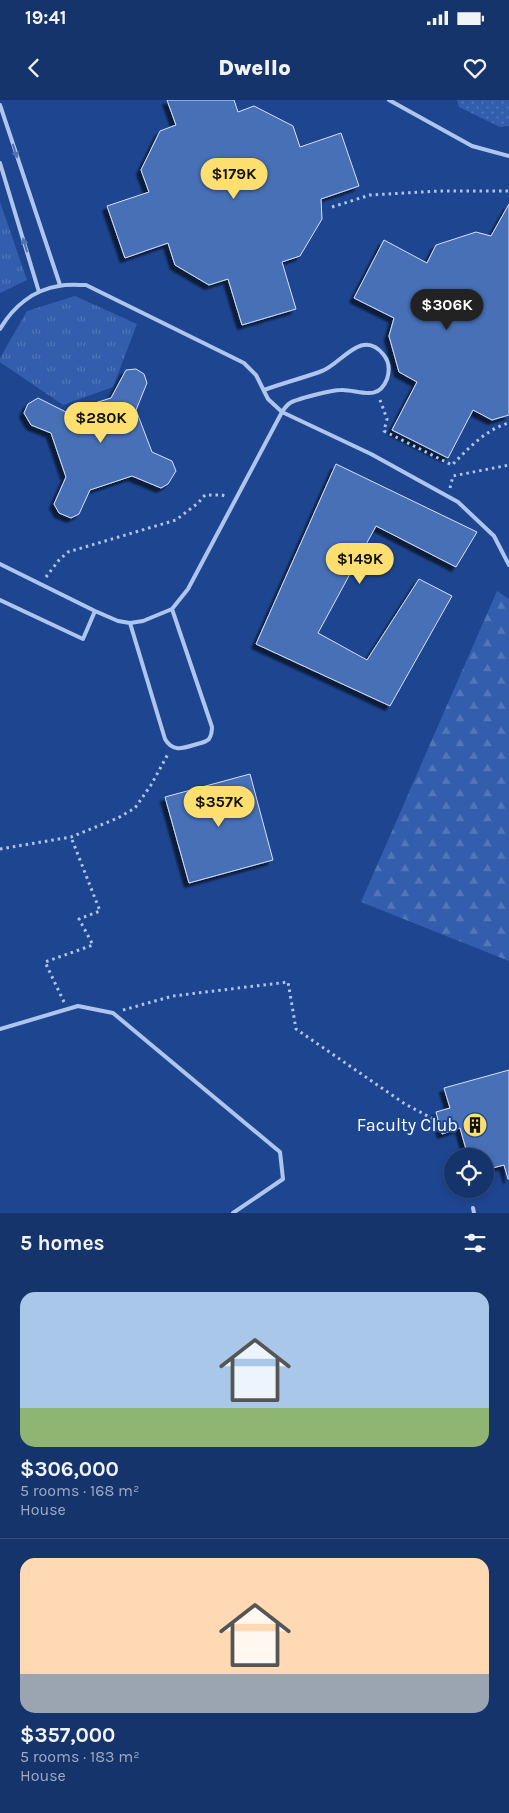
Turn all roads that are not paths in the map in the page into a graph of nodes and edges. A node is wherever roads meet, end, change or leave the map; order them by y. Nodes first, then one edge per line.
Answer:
1 (389, 100) edge
2 (0, 105) edge
3 (509, 156) edge
4 (0, 163) edge
5 (60, 285) junction
6 (39, 292) junction
7 (0, 329) edge
8 (264, 390) junction
9 (282, 412) junction
10 (0, 564) edge
11 (509, 565) edge
12 (0, 600) edge
13 (172, 609) junction
14 (95, 611) junction
15 (130, 623) junction
16 (0, 1029) edge
17 (234, 1213) edge

1 - 3 lane
2 -> 5 lane
6 -> 4 lane
5 - 6 lane
5 - 8 lane
6 - 7 lane
8 - 9 lane
8 - 9 lane
9 - 11 lane
9 - 13 lane
10 - 14 lane
12 - 14 lane
13 - 15 lane
13 - 15 lane
14 - 15 lane
16 - 17 lane

